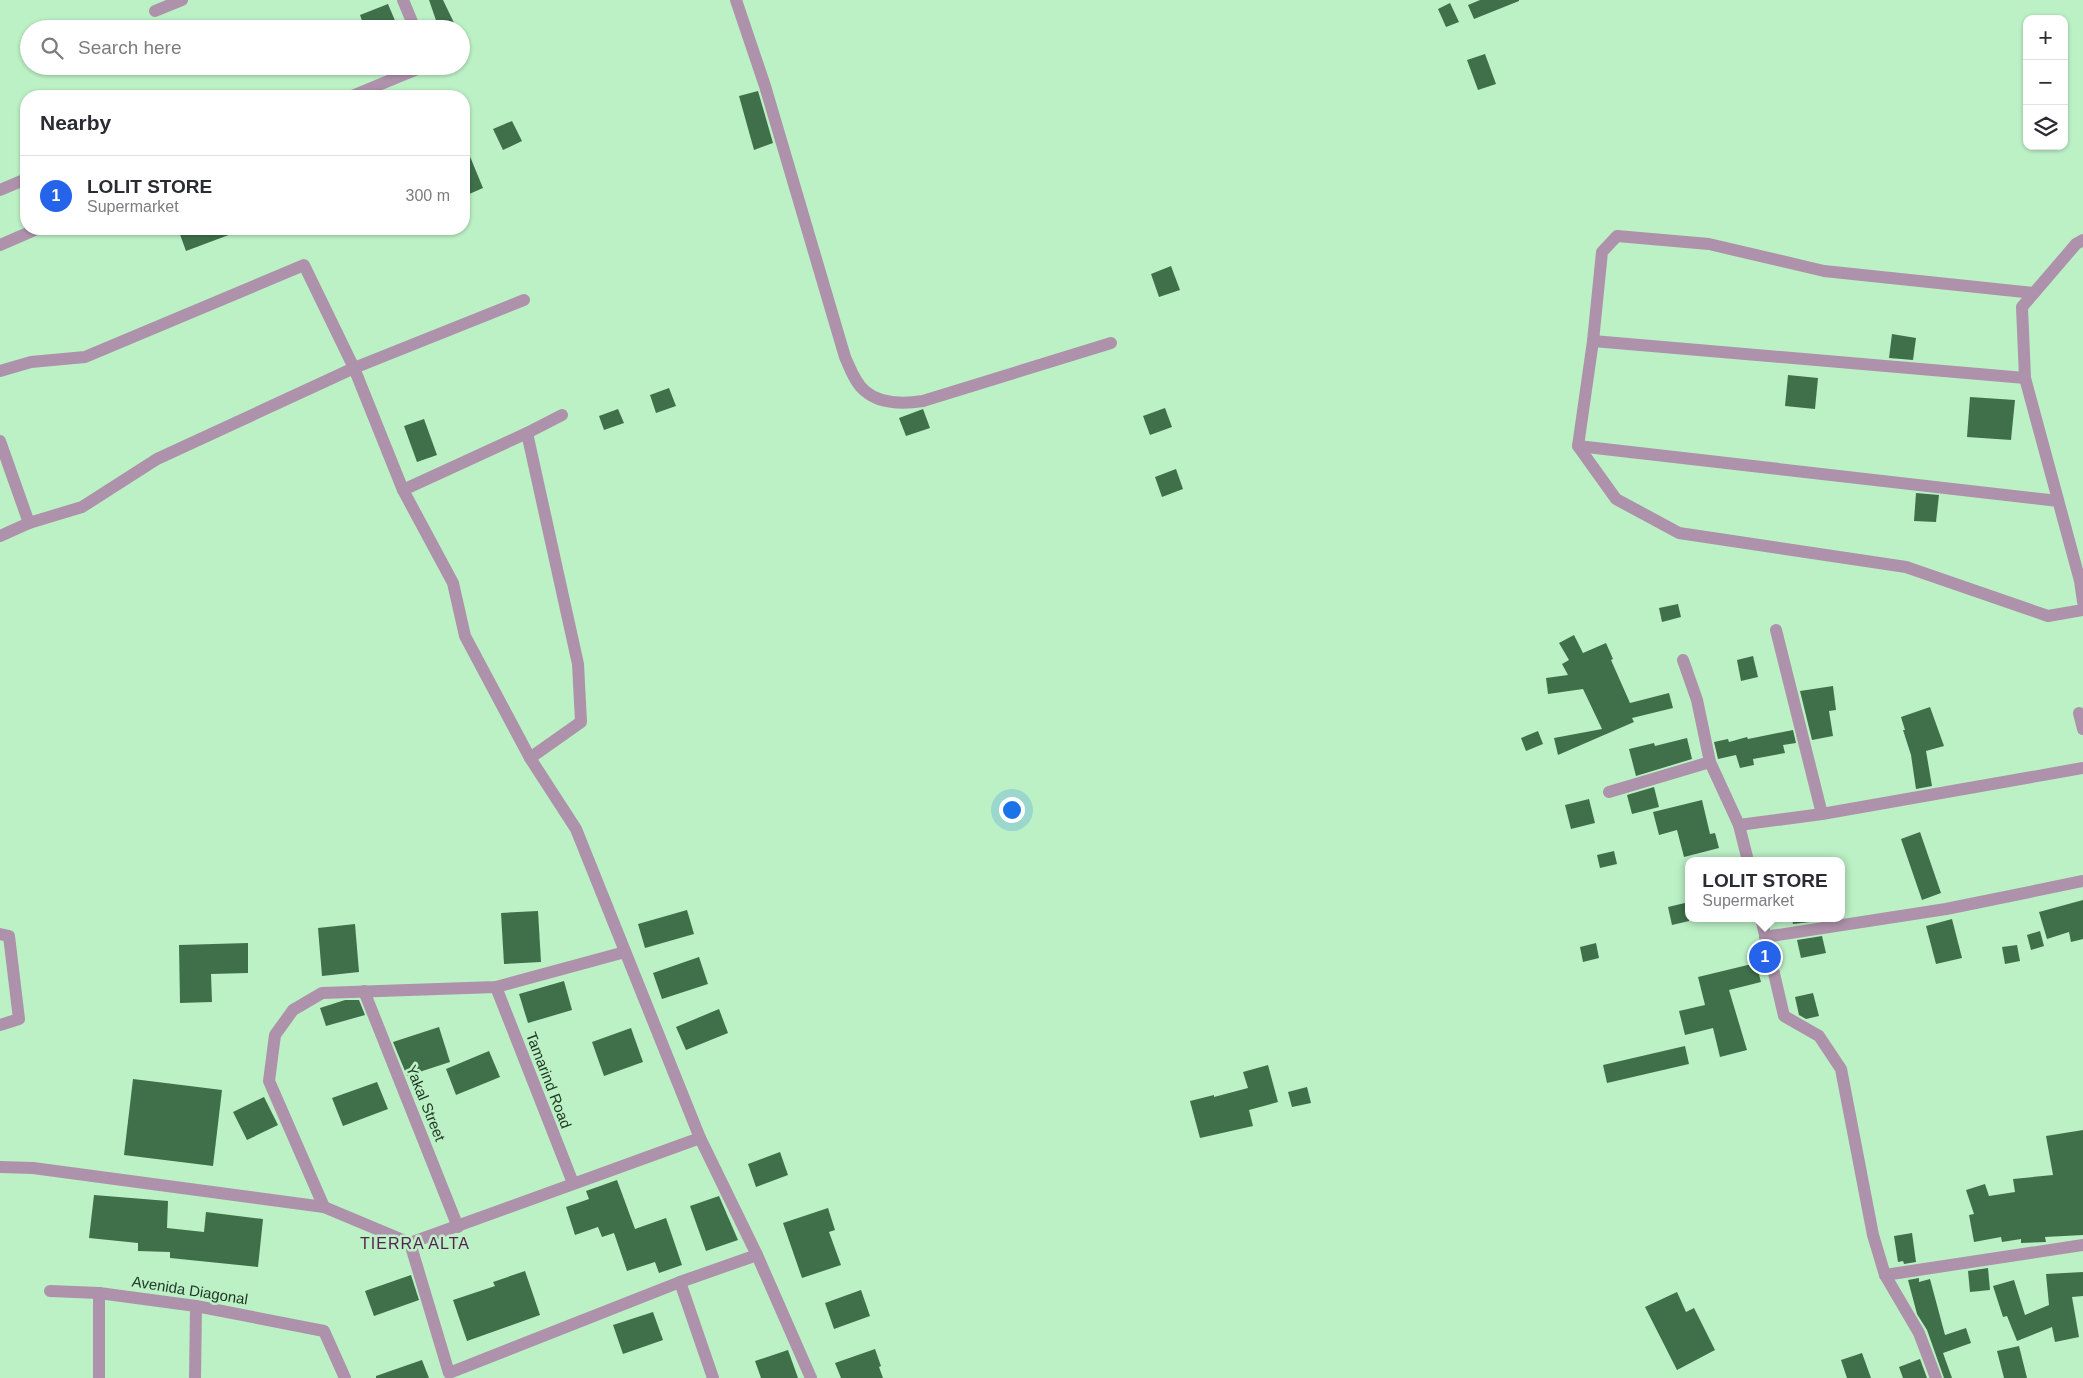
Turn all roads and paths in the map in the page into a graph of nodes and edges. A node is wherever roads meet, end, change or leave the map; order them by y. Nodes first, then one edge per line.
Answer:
1 (182, 0) edge
2 (403, 0) edge
3 (736, 0) edge
4 (155, 11) dead end
5 (411, 20) edge
6 (403, 75) edge
7 (367, 90) edge
8 (20, 182) edge
9 (0, 190) edge
10 (23, 235) edge
11 (2083, 240) edge
12 (0, 245) edge
13 (2034, 293) junction
14 (524, 300) dead end
15 (1593, 340) junction
16 (1111, 343) dead end
17 (354, 368) junction
18 (0, 371) edge
19 (2025, 378) junction
20 (562, 415) dead end
21 (527, 433) junction
22 (0, 441) edge
23 (1578, 446) junction
24 (403, 490) junction
25 (2058, 501) junction
26 (29, 523) junction
27 (0, 536) edge
28 (2083, 602) edge
29 (2083, 610) edge
30 (1776, 630) dead end
31 (1683, 660) dead end
32 (2079, 713) dead end
33 (2083, 730) edge
34 (530, 758) junction
35 (1710, 762) junction
36 (2083, 768) edge
37 (1609, 792) dead end
38 (1822, 814) junction
39 (1739, 825) junction
40 (1747, 857) edge
41 (2083, 881) edge
42 (1762, 922) edge
43 (0, 934) edge
44 (1765, 937) junction
45 (625, 952) junction
46 (496, 987) junction
47 (364, 991) junction
48 (0, 1025) edge
49 (700, 1138) junction
50 (0, 1167) edge
51 (573, 1184) junction
52 (324, 1207) junction
53 (458, 1227) junction
54 (410, 1243) junction
55 (2083, 1245) edge
56 (757, 1255) junction
57 (1886, 1275) junction
58 (680, 1282) junction
59 (50, 1290) dead end
60 (99, 1293) junction
61 (196, 1306) junction
62 (99, 1378) edge
63 (195, 1378) edge
64 (345, 1378) edge
65 (713, 1378) edge
66 (811, 1378) edge
67 (1936, 1378) edge

1 - 4 street
2 - 5 street
3 - 16 street
6 - 7 street
8 - 9 street
10 - 12 street
11 - 13 street
13 - 15 street
13 - 19 street
14 - 17 street
15 - 19 street
15 - 23 street
17 - 18 street
17 - 24 street
17 - 26 street
19 - 25 street
20 - 21 street
21 - 24 street
21 - 34 street
22 - 26 street
23 - 25 street
23 - 29 street
24 - 34 street
25 - 28 street
26 - 27 street
30 - 38 street
31 - 35 street
32 - 33 street
34 - 45 street
35 - 37 street
35 - 39 street
36 - 38 street
38 - 39 street
39 - 40 street
41 - 44 street
42 - 44 street
43 - 48 street
44 - 57 street
45 - 46 street
45 - 49 street
46 - 47 street
46 - 51 street, Tamarind Road
47 - 52 street
47 - 53 street, Yakal Street
49 - 51 street
49 - 56 street
50 - 52 street
51 - 53 street
52 - 54 street
53 - 54 street
54 - 58 street
55 - 57 street
56 - 58 street
56 - 66 street
57 - 67 street
58 - 65 street
59 - 60 street, Avenida Diagonal
60 - 61 street, Avenida Diagonal
60 - 62 street
61 - 63 street
61 - 64 street, Avenida Diagonal

